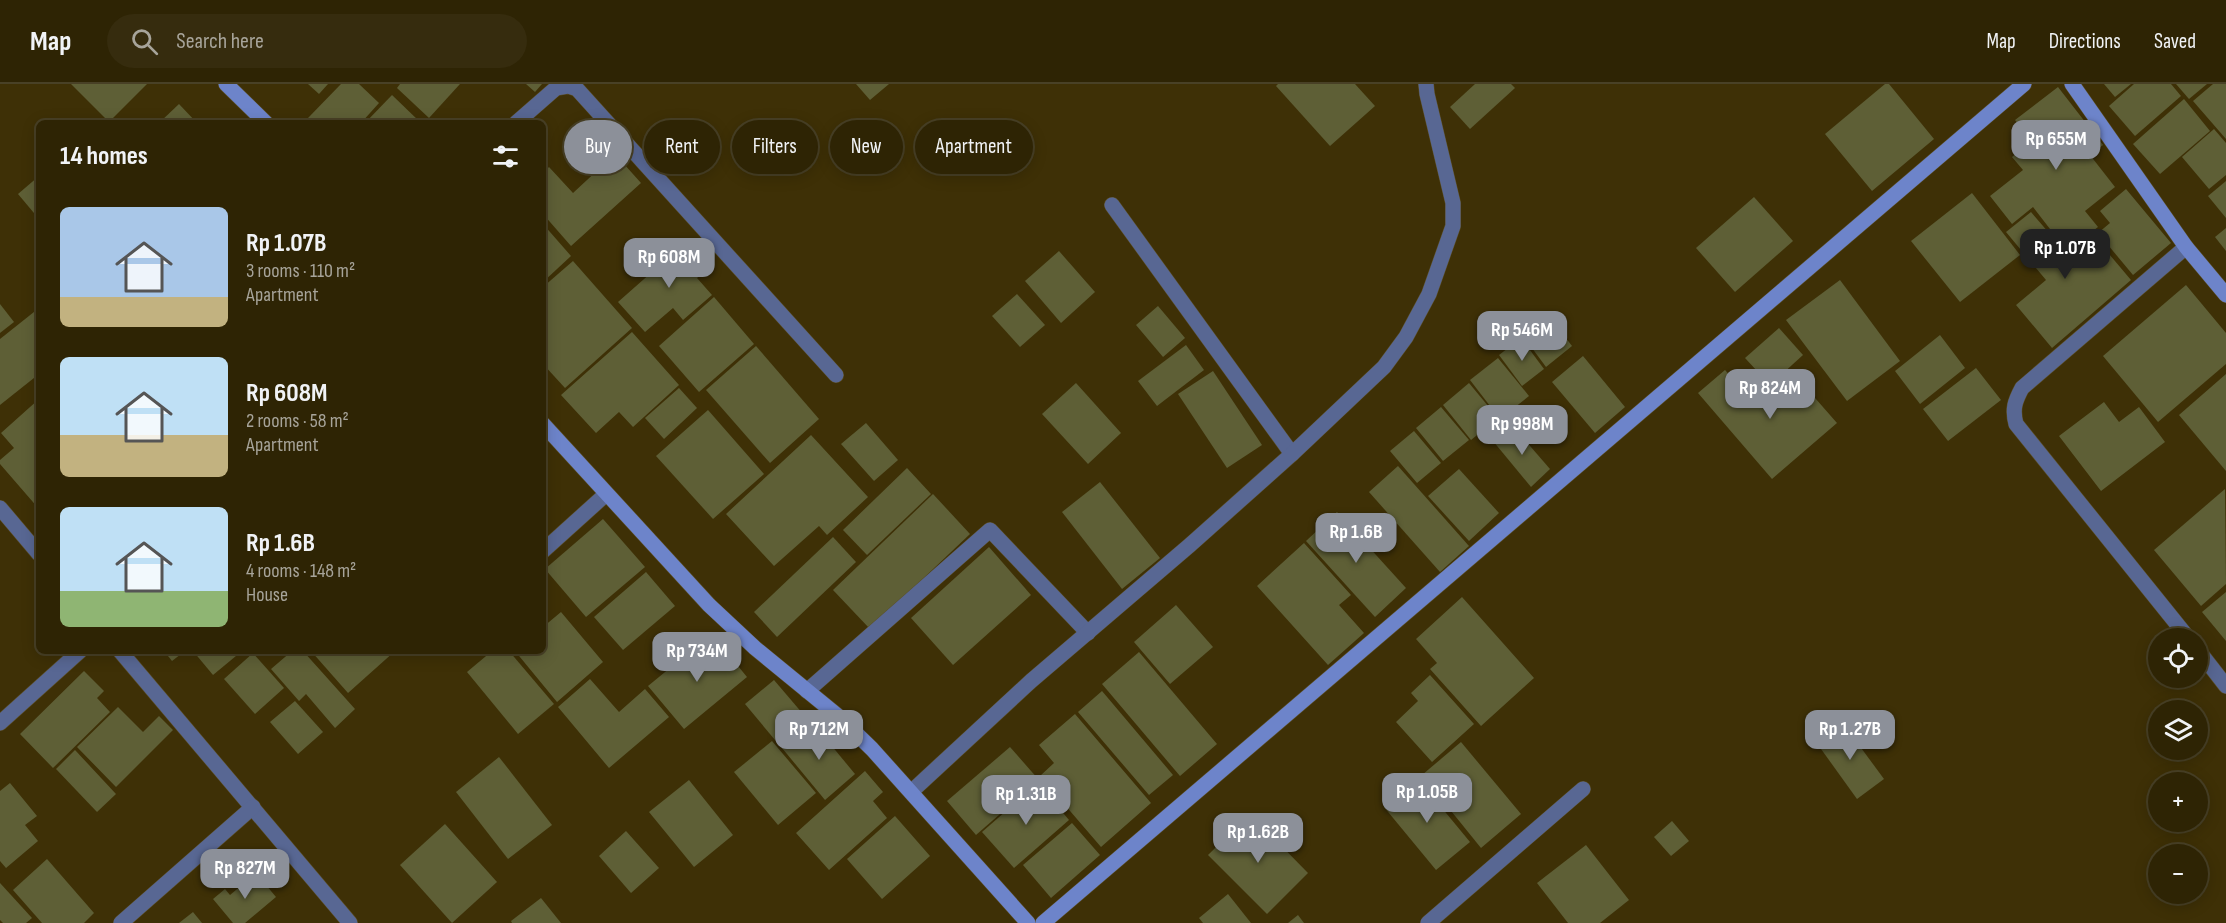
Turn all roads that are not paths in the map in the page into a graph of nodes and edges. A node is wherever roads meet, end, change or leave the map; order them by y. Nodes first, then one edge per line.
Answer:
1 (226, 84) edge
2 (1426, 84) edge
3 (2024, 84) edge
4 (2072, 84) edge
5 (263, 120) edge
6 (519, 120) edge
7 (1112, 205) dead end
8 (2186, 247) junction
9 (2226, 295) edge
10 (836, 375) dead end
11 (546, 427) edge
12 (1292, 454) junction
13 (605, 495) junction
14 (0, 508) edge
15 (546, 548) edge
16 (36, 550) edge
17 (2180, 628) edge
18 (1088, 633) junction
19 (77, 654) edge
20 (123, 654) edge
21 (2208, 663) edge
22 (2226, 686) edge
23 (807, 691) junction
24 (0, 723) edge
25 (1583, 789) dead end
26 (911, 792) junction
27 (253, 807) junction
28 (121, 923) edge
29 (350, 923) edge
30 (1028, 923) edge
31 (1043, 923) edge
32 (1428, 923) edge

1 - 5 street
2 - 12 street
3 - 31 street
4 - 8 street
6 - 10 street
7 - 12 street
8 - 9 street
8 - 17 street
11 - 13 street
12 - 18 street
13 - 15 street
13 - 23 street
14 - 16 street
18 - 23 street
18 - 26 street
19 - 24 street
20 - 27 street
21 - 22 street
23 - 26 street
25 - 32 street
26 - 30 street
27 - 28 street
27 - 29 street

